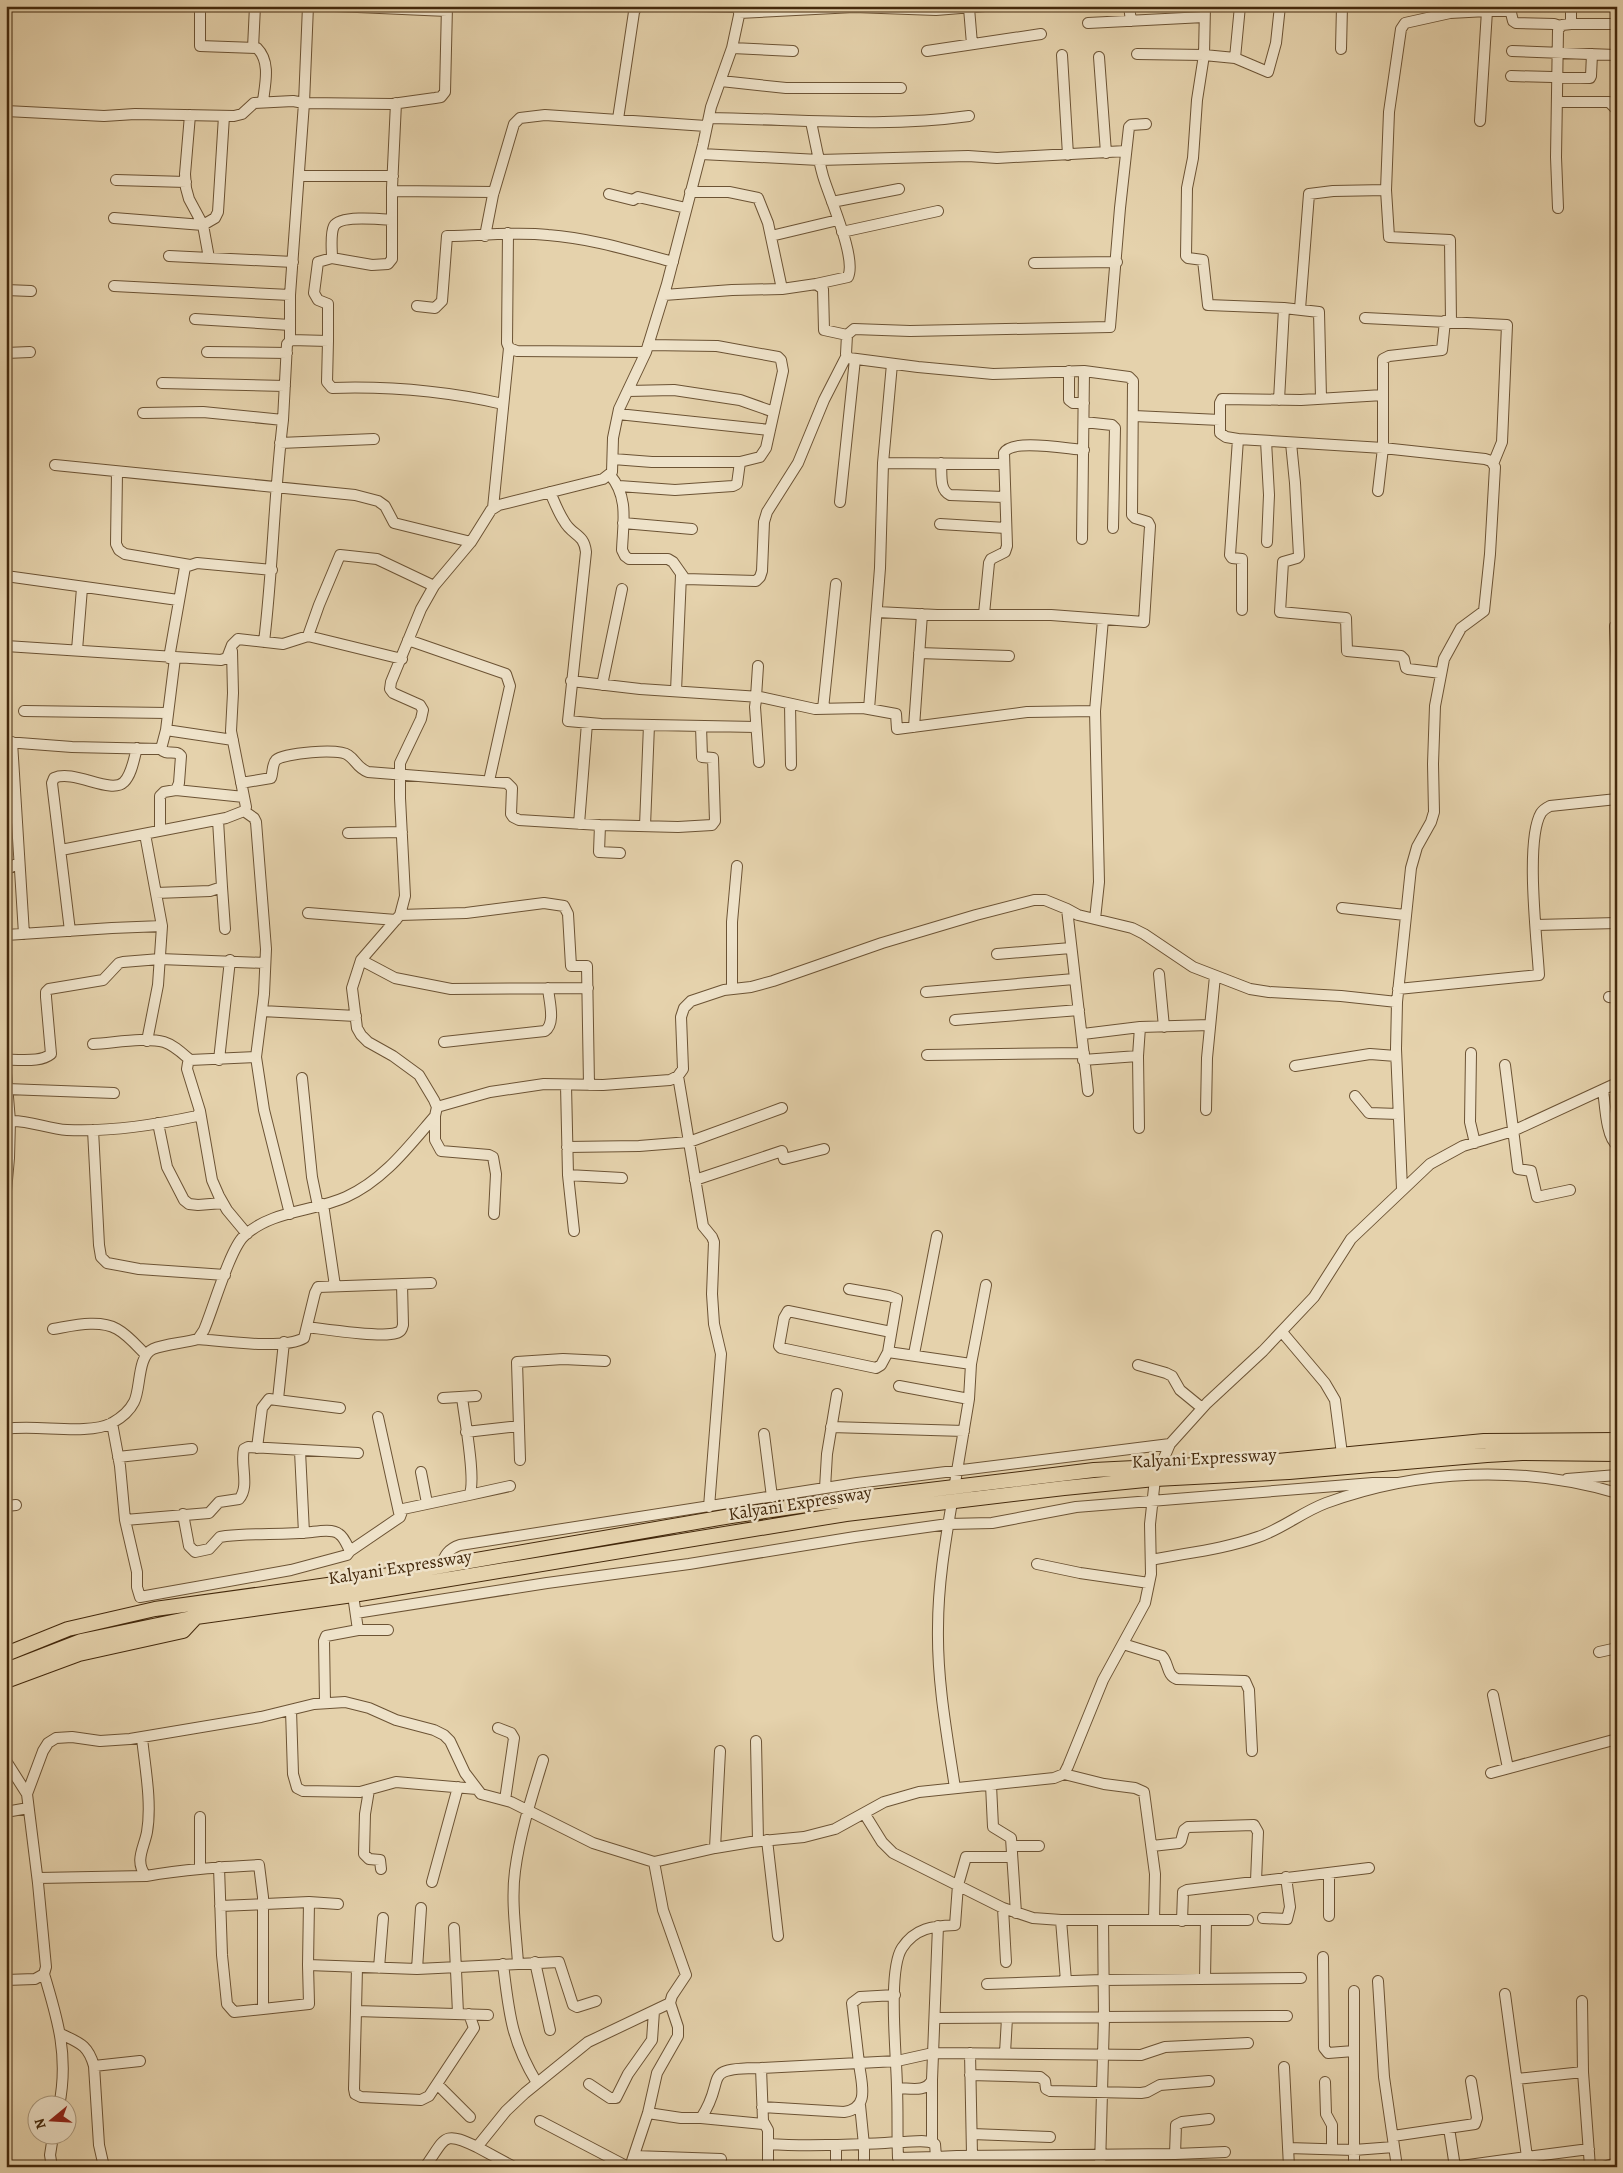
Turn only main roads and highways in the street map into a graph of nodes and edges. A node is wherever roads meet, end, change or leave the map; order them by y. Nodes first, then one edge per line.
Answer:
1 (1617, 1440) edge
2 (1617, 1454) edge
3 (1157, 1473) junction
4 (952, 1500) junction
5 (191, 1602) junction
6 (196, 1617) junction
7 (6, 1648) edge
8 (6, 1654) edge
9 (6, 1670) edge
10 (6, 1681) edge

1 - 3 highway, Kalyani Expressway
2 - 3 highway, Kalyani Expressway
3 - 4 highway, Kalyani Expressway
4 - 5 highway, Kalyani Expressway
4 - 6 highway, Kalyani Expressway
5 - 7 highway, Kalyani Expressway
5 - 8 highway
6 - 9 highway, Kalyani Expressway
6 - 10 highway

